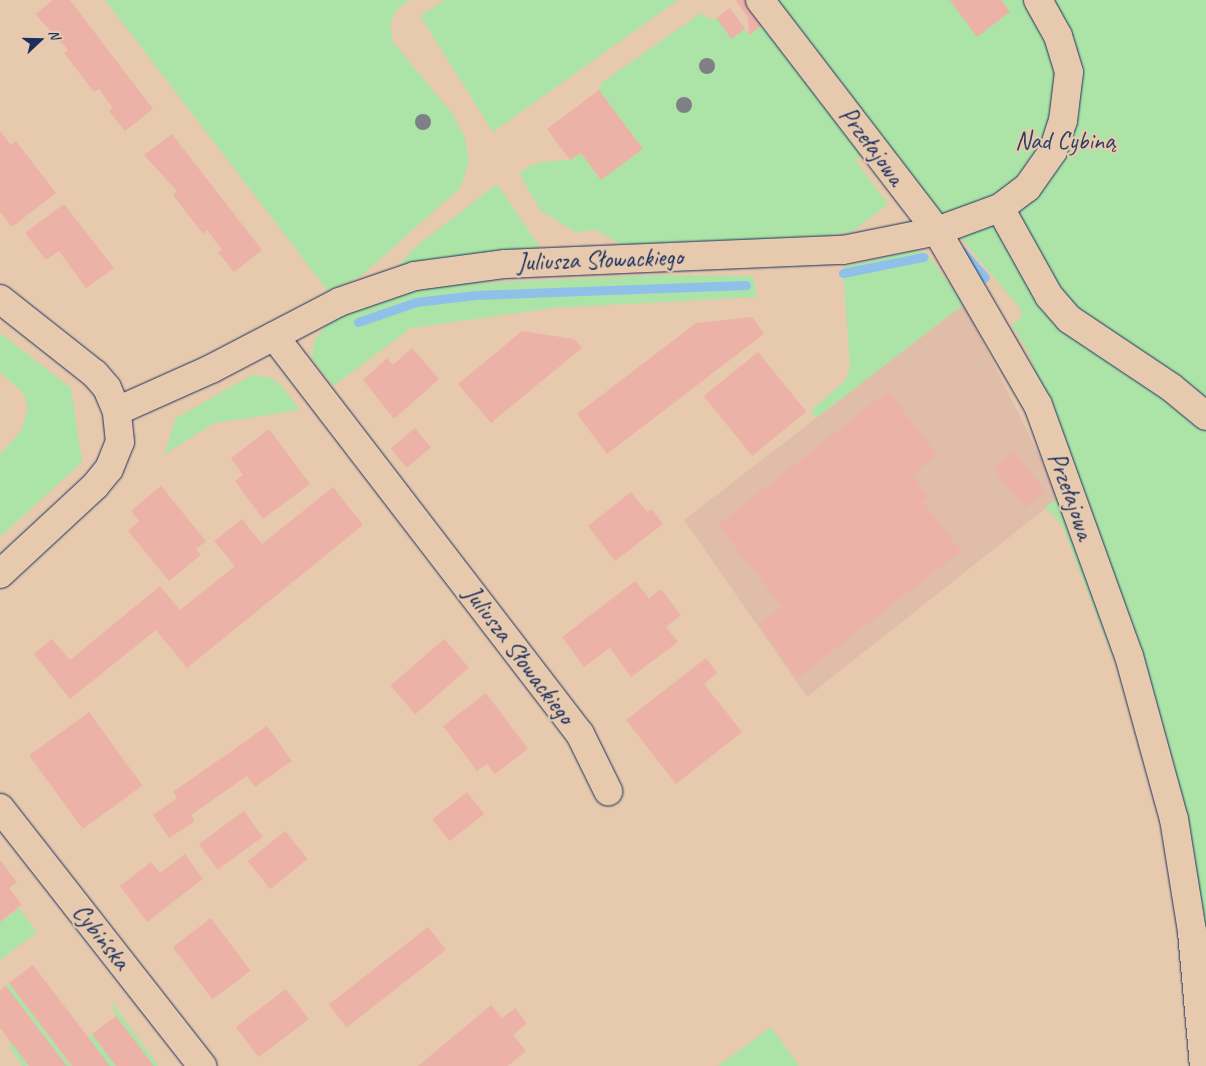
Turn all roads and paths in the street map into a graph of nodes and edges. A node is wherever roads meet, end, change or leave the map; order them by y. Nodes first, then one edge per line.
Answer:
1 (760, 0) edge
2 (1038, 0) edge
3 (1000, 208) junction
4 (937, 231) junction
5 (0, 299) edge
6 (274, 336) junction
7 (117, 411) junction
8 (1206, 416) edge
9 (0, 574) edge
10 (608, 791) dead end
11 (0, 808) edge
12 (202, 1066) edge
13 (1204, 1066) edge

1 - 4 street, Przełajowa
2 - 3 street, Juliusza Słowackiego
3 - 4 street, Juliusza Słowackiego
3 - 8 street
4 - 6 street, Juliusza Słowackiego
4 - 13 street, Przełajowa
5 - 7 street
6 - 7 street, Juliusza Słowackiego
6 - 10 street, Juliusza Słowackiego
7 - 9 street
11 - 12 street, Cybińska

